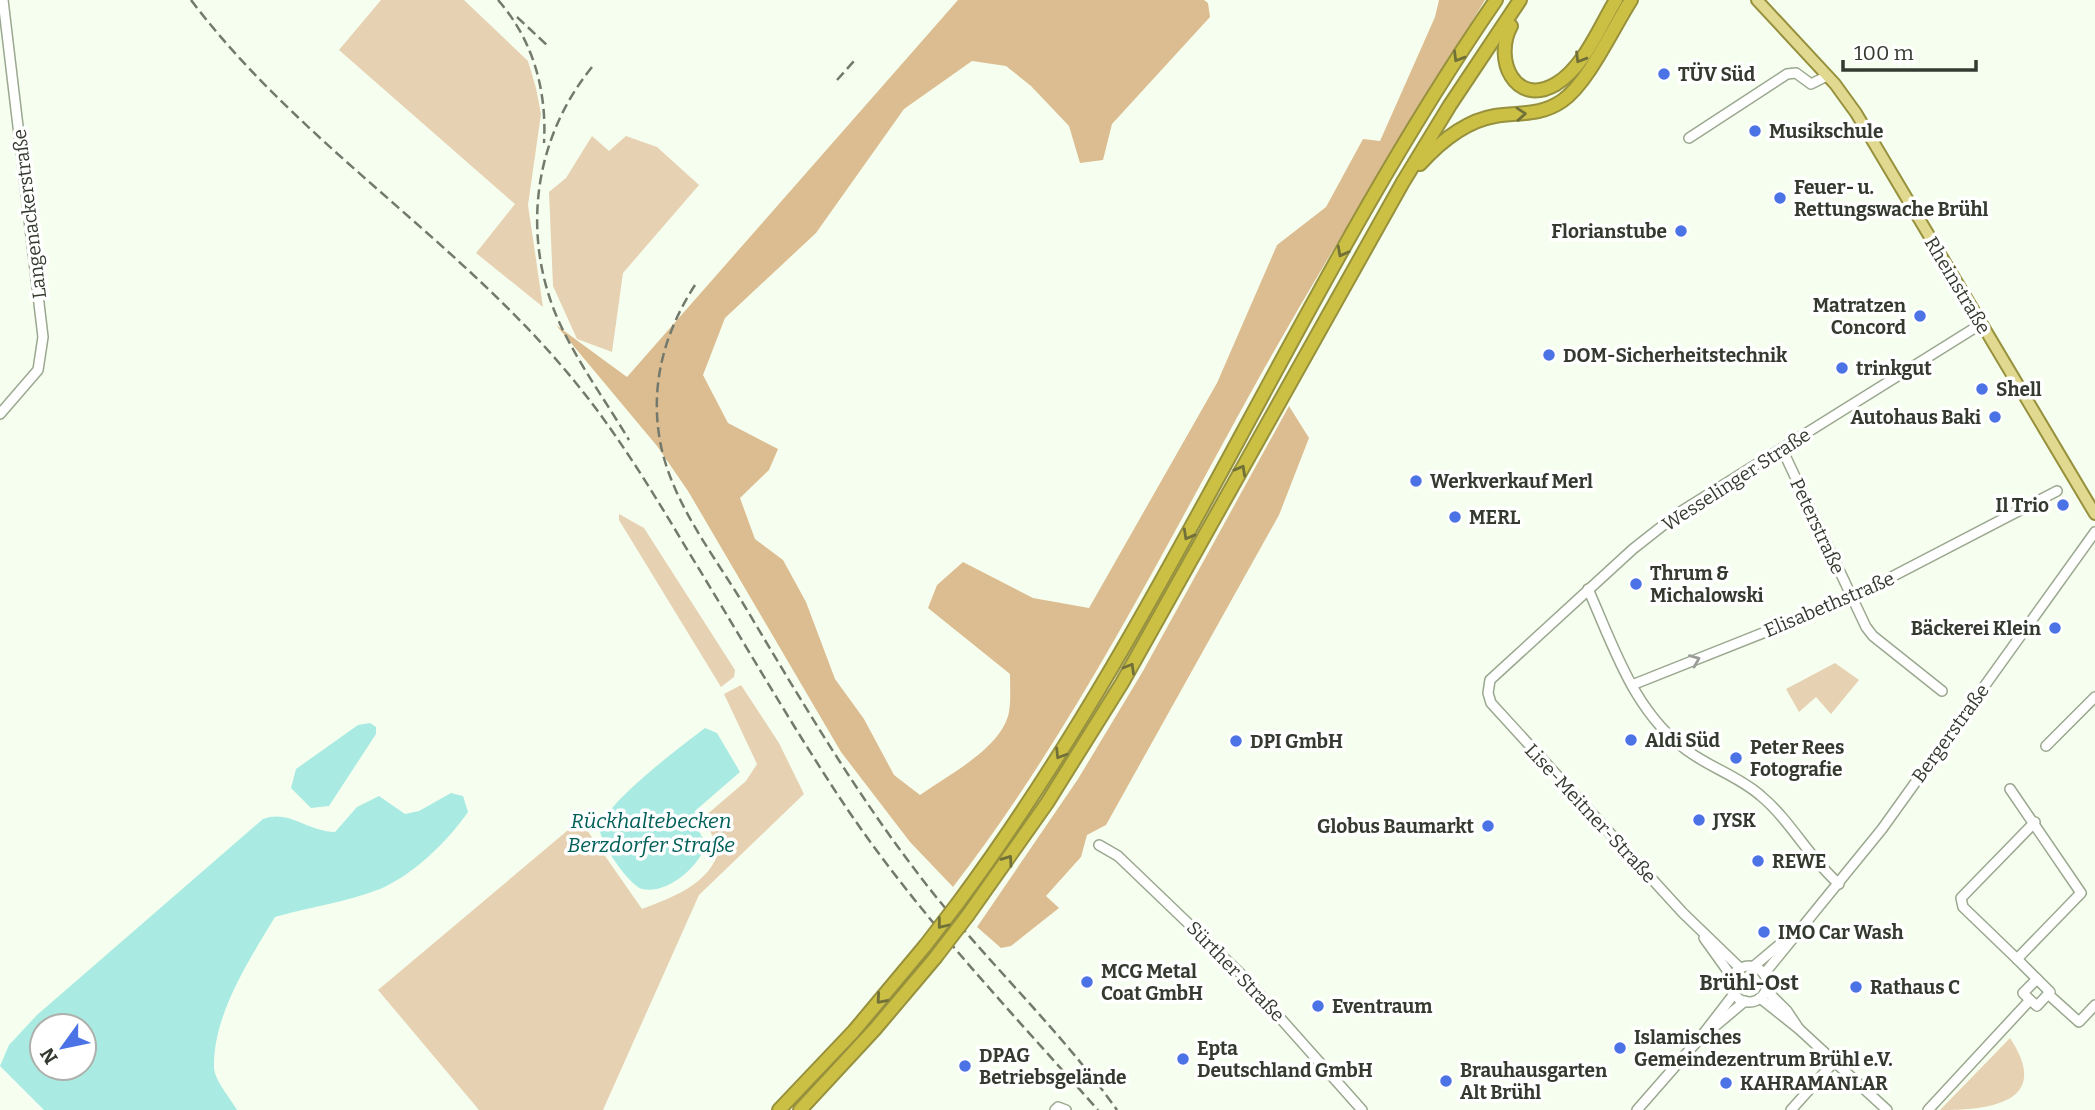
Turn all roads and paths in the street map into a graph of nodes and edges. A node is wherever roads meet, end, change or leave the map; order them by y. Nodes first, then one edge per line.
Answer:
1 (3, 0) edge
2 (1496, 0) edge
3 (1520, 0) edge
4 (1525, 0) edge
5 (1616, 0) edge
6 (1631, 0) edge
7 (1757, 0) edge
8 (1827, 76) junction
9 (1689, 138) dead end
10 (1403, 182) junction
11 (1981, 324) junction
12 (0, 414) edge
13 (1782, 449) junction
14 (2057, 491) dead end
15 (2082, 491) junction
16 (2095, 495) edge
17 (2095, 514) edge
18 (2095, 533) edge
19 (1588, 589) junction
20 (1852, 598) junction
21 (1632, 685) junction
22 (1941, 691) dead end
23 (1488, 693) joint
24 (2095, 697) edge
25 (2046, 746) dead end
26 (2010, 789) dead end
27 (2035, 822) junction
28 (1099, 845) dead end
29 (1839, 884) junction
30 (1799, 929) junction
31 (1699, 930) junction
32 (2017, 959) junction
33 (1754, 966) junction
34 (1740, 968) junction
35 (1764, 974) junction
36 (1732, 977) junction
37 (2037, 979) junction
38 (1734, 994) junction
39 (1763, 994) junction
40 (2048, 994) junction
41 (2030, 999) junction
42 (1745, 1001) junction
43 (2095, 1006) edge
44 (1700, 1038) junction
45 (1834, 1062) junction
46 (779, 1110) edge
47 (800, 1110) edge
48 (1362, 1110) edge
49 (1637, 1110) edge
50 (1791, 1110) edge
51 (1887, 1110) edge
52 (1928, 1110) edge

1 - 12 street, Langenackerstraße
2 -> 46 highway, bridge
3 - 10 highway
5 -> 4 highway
10 -> 6 highway
7 - 8 main road, Rheinstraße
8 - 9 street
8 - 11 main road, Rheinstraße
47 -> 10 highway, bridge
11 - 13 street, Wesselinger Straße
11 - 15 main road, Rheinstraße
13 - 19 street, Wesselinger Straße
13 - 20 street, Peterstraße
14 - 20 street, Elisabethstraße
15 - 16 street
15 - 17 main road, Rheinstraße
18 - 29 street, Bergerstraße
19 - 21 street
19 - 23 street, Wesselinger Straße
21 -> 20 street, Elisabethstraße
20 - 22 street, Peterstraße
21 - 29 street
23 - 31 street, Lise-Meitner-Straße
24 - 25 street
26 - 27 street
27 - 32 street
27 - 32 street
28 - 48 street, Sürther Straße
29 - 30 street, Bergerstraße
30 - 33 street, Bergerstraße
30 - 35 street, Bergerstraße
31 - 34 street, Lise-Meitner-Straße
31 - 36 street, Lise-Meitner-Straße
32 - 37 street
33 - 34 street
33 - 35 street
34 - 36 street
35 - 39 street
36 - 38 street
37 - 40 street
37 - 41 street
38 - 42 street
38 - 44 street
39 - 42 street
39 - 45 street
40 - 41 street
40 - 43 street
41 - 52 street
42 - 44 street
44 - 49 street
45 - 50 street
45 - 51 street

